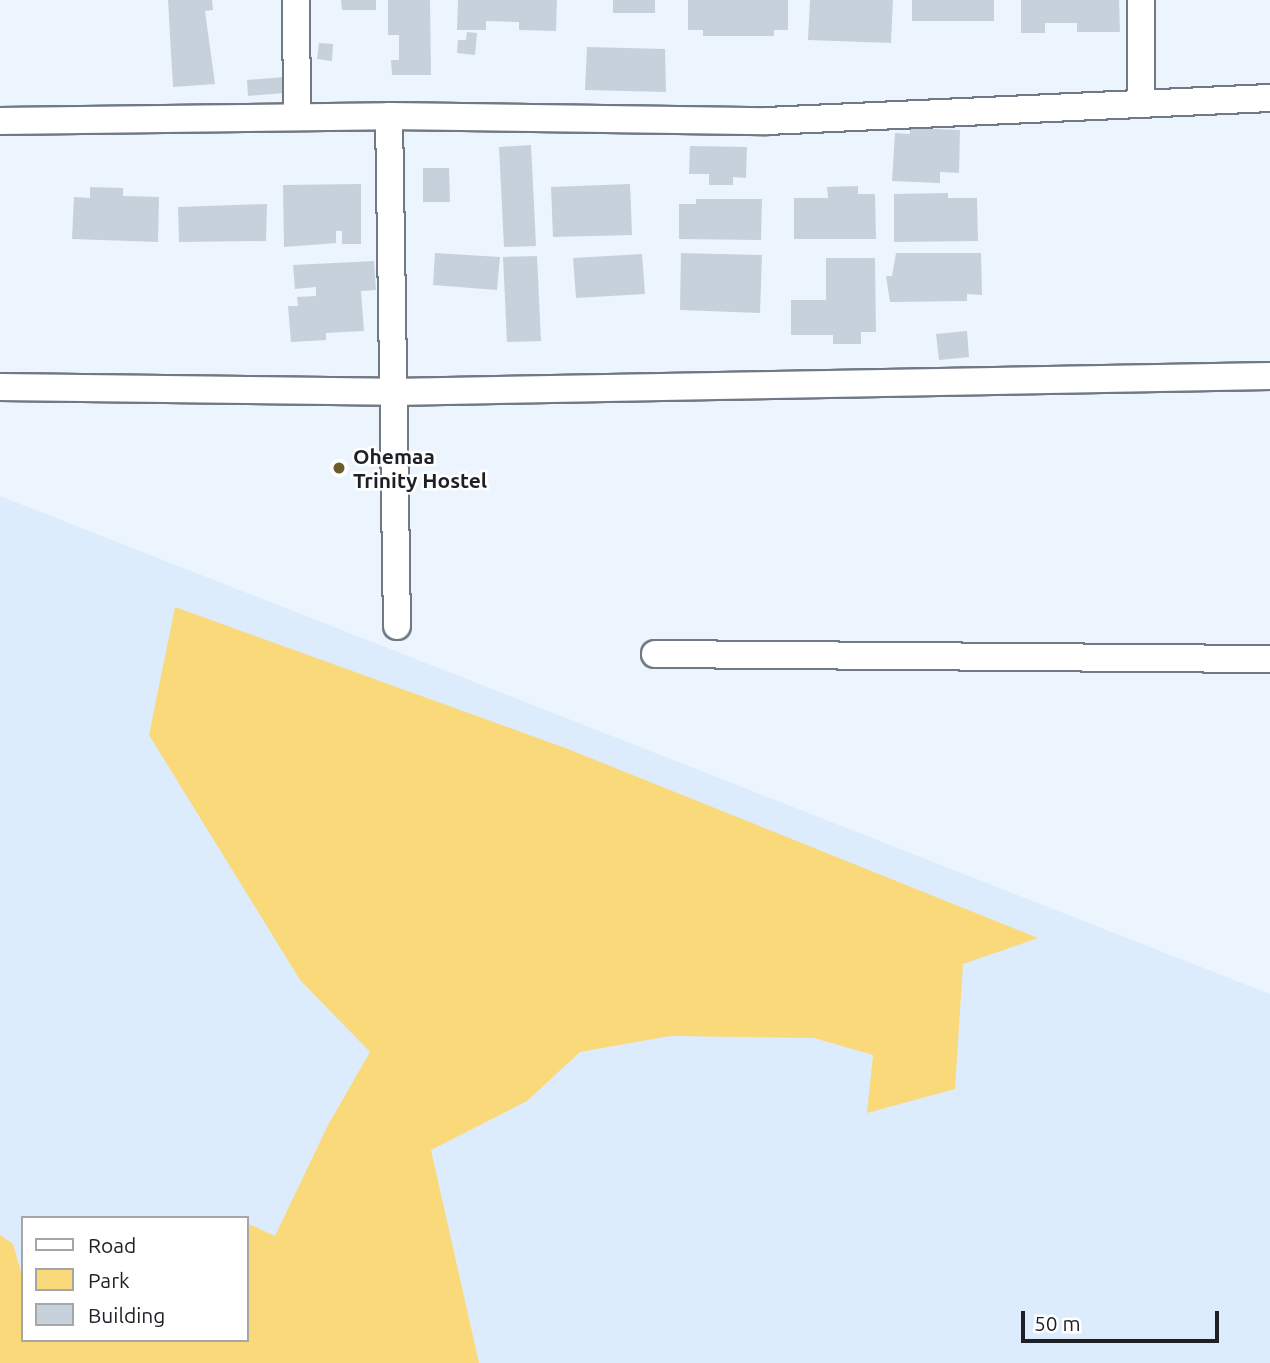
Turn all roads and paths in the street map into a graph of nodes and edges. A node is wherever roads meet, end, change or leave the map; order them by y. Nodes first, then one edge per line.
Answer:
1 (296, 0) edge
2 (1141, 0) edge
3 (1270, 98) edge
4 (1140, 101) junction
5 (389, 116) junction
6 (297, 117) junction
7 (0, 121) edge
8 (1270, 376) edge
9 (0, 387) edge
10 (392, 392) junction
11 (397, 626) dead end
12 (655, 654) dead end
13 (1270, 659) edge

1 - 6 street
2 - 4 street
3 - 4 street
4 - 5 street
5 - 6 street
5 - 10 street
6 - 7 street
8 - 10 street
9 - 10 street
10 - 11 street
12 - 13 street

